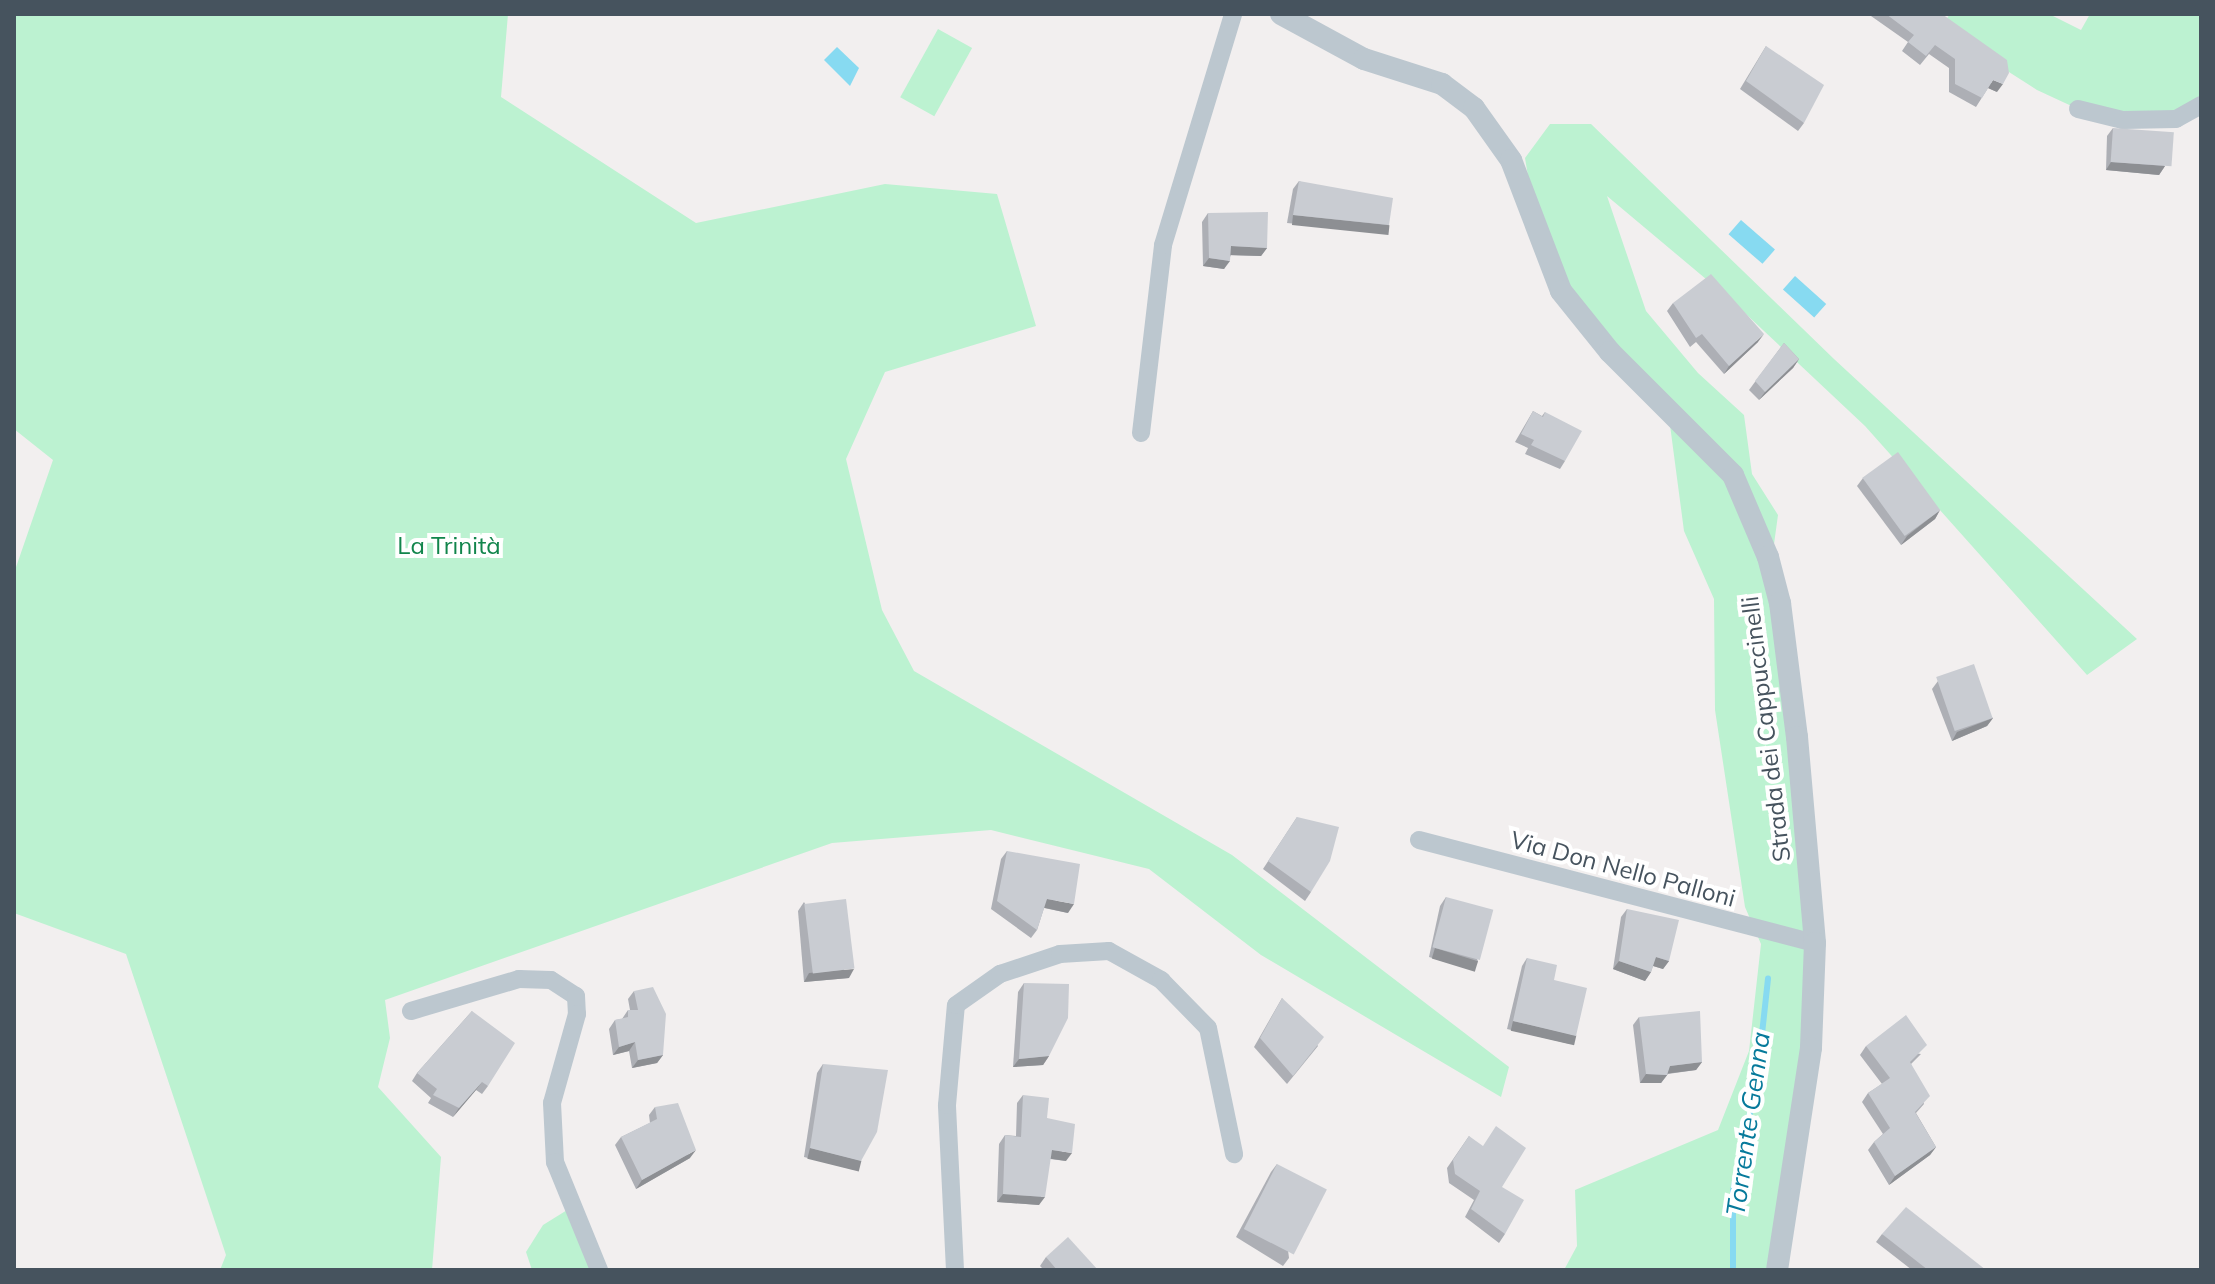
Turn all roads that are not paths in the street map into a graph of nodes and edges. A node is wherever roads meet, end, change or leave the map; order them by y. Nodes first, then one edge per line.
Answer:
1 (1233, 14) edge
2 (1281, 14) edge
3 (2201, 105) edge
4 (2078, 109) dead end
5 (1141, 433) dead end
6 (1419, 840) dead end
7 (1815, 943) junction
8 (411, 1011) dead end
9 (1234, 1154) dead end
10 (599, 1270) edge
11 (955, 1270) edge
12 (1777, 1270) edge

1 - 5 street
2 - 7 street, Strada dei Cappuccinelli
3 - 4 street
6 - 7 street, Via Don Nello Palloni
7 - 12 street, Strada dei Cappuccinelli
8 - 10 street
9 - 11 street

